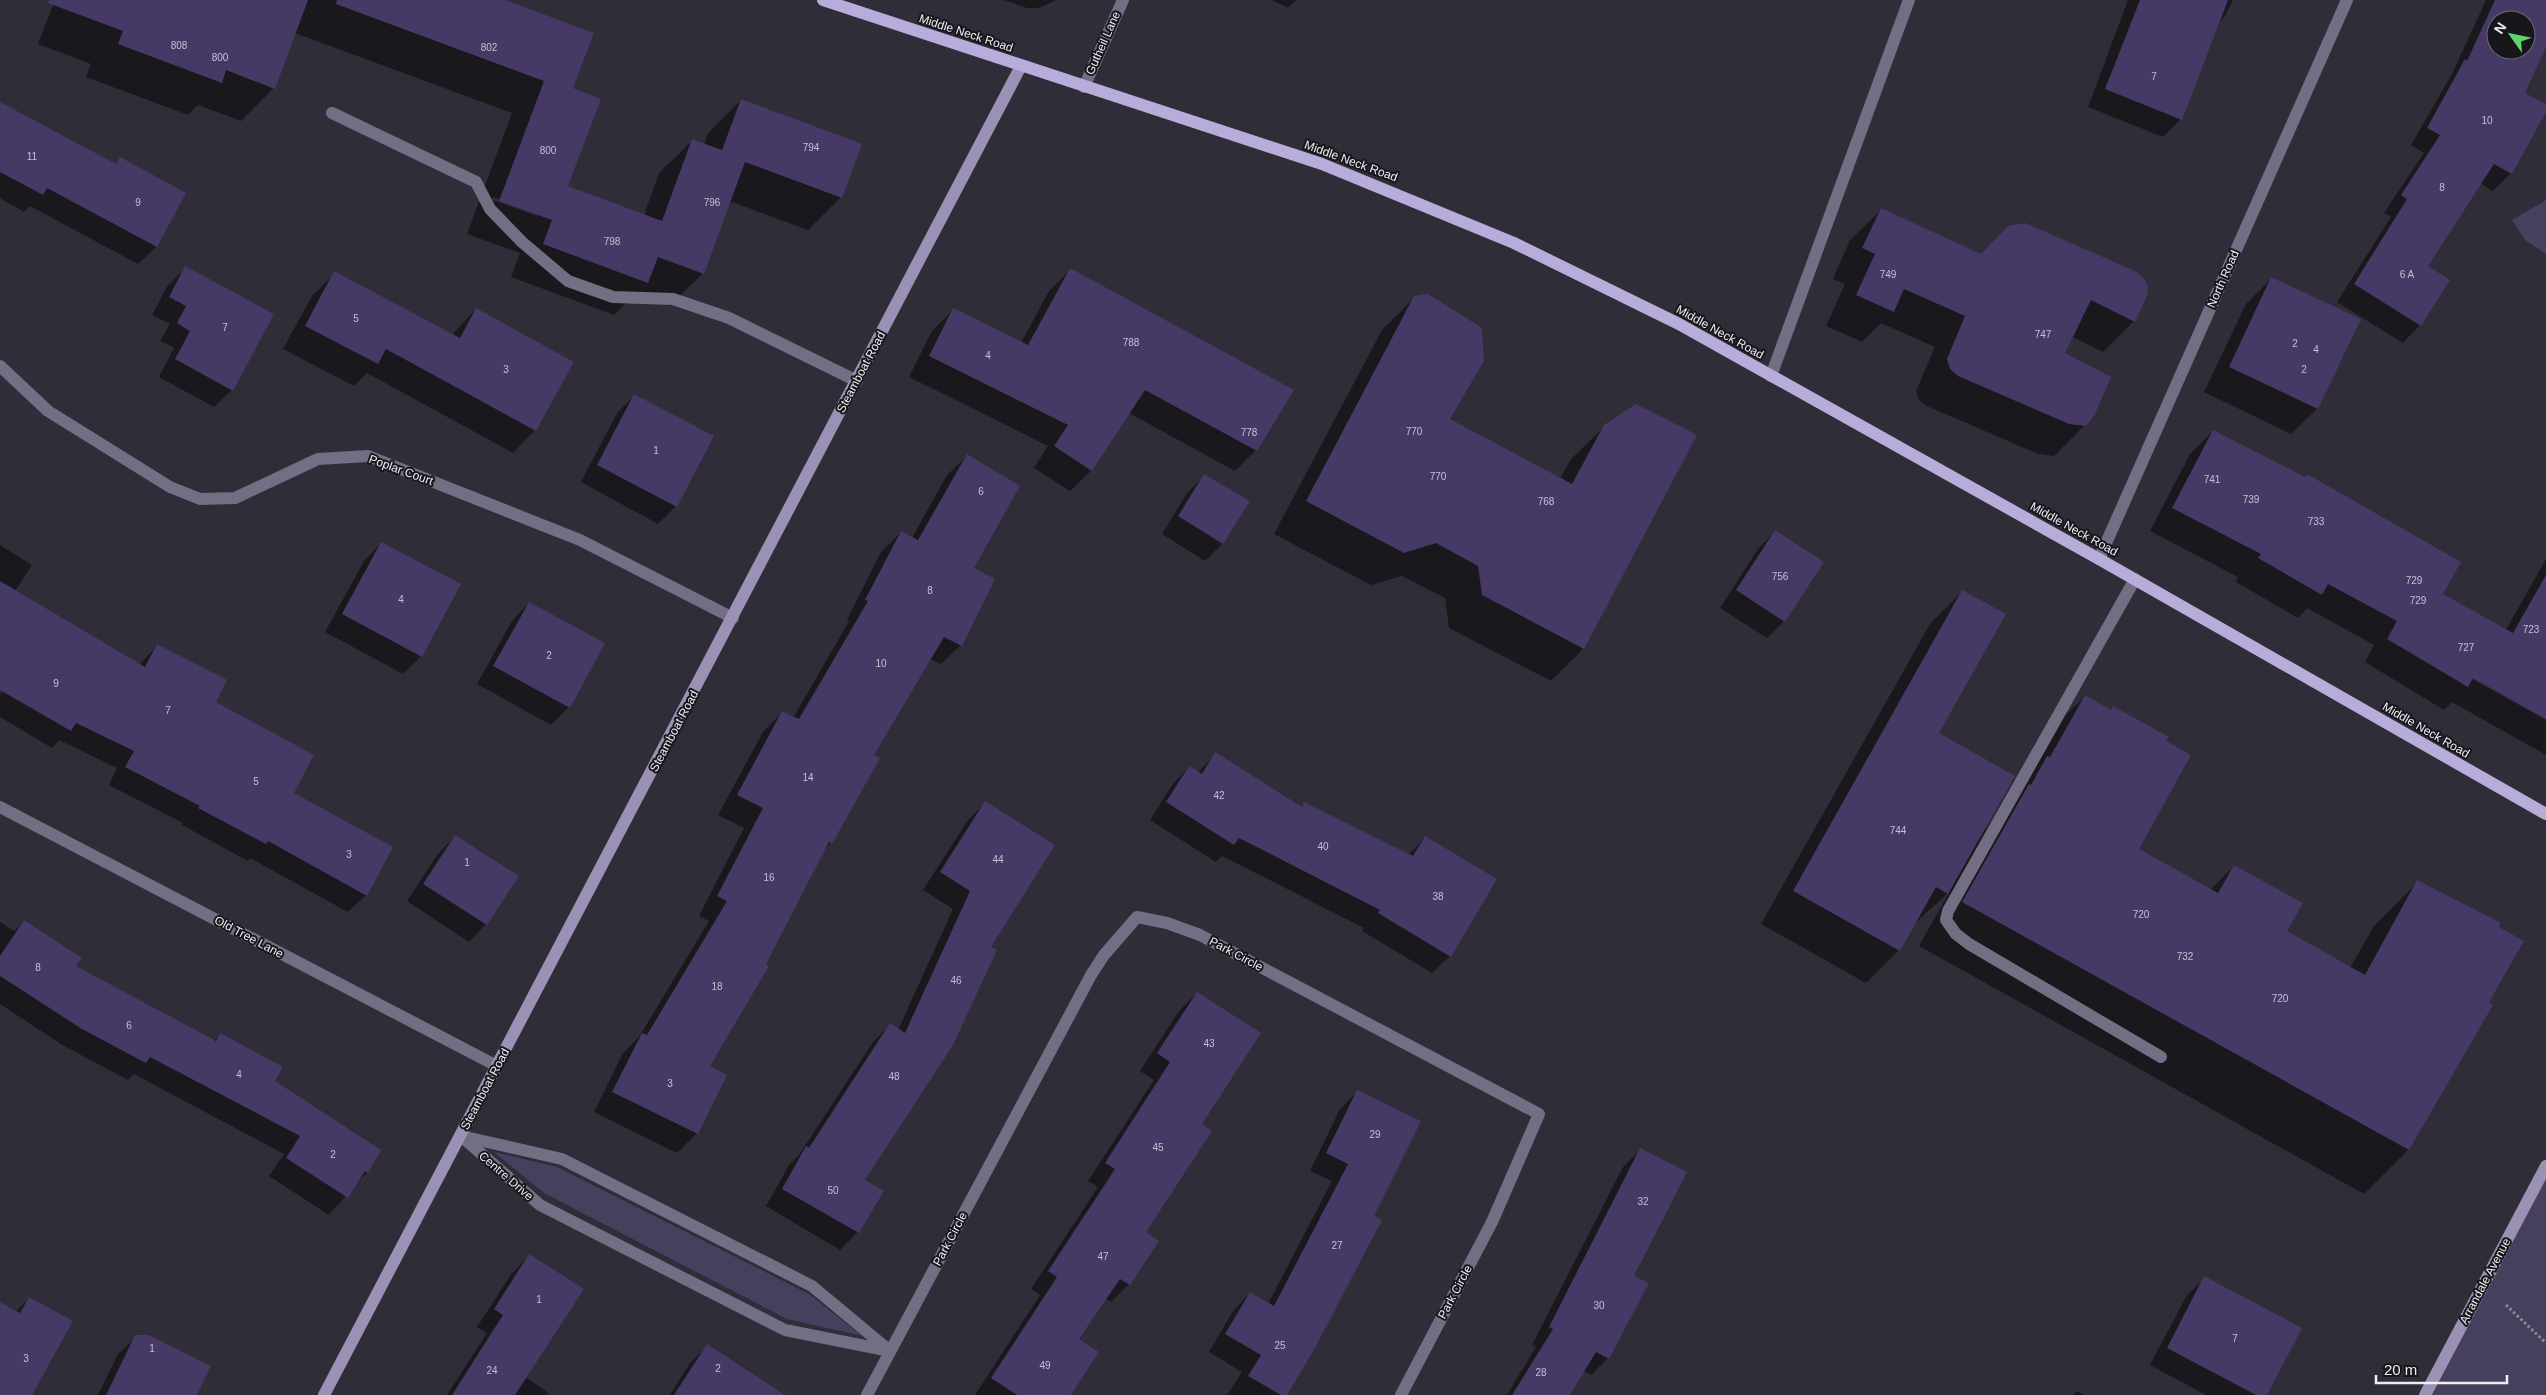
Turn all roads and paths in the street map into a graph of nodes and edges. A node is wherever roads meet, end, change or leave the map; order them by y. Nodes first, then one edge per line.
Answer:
1 (823, 0) edge
2 (1123, 0) edge
3 (1908, 0) edge
4 (2347, 0) edge
5 (1021, 66) junction
6 (1084, 87) junction
7 (332, 113) dead end
8 (0, 366) edge
9 (1771, 376) junction
10 (857, 381) junction
11 (2099, 559) junction
12 (2135, 579) junction
13 (733, 618) junction
14 (0, 807) edge
15 (2546, 814) edge
16 (2161, 1057) dead end
17 (497, 1066) junction
18 (461, 1136) junction
19 (2546, 1166) edge
20 (2484, 1284) junction
21 (2546, 1343) edge
22 (890, 1351) junction
23 (324, 1395) edge
24 (868, 1395) edge
25 (1401, 1395) edge
26 (2425, 1395) edge

1 - 5 main road, Middle Neck Road
2 - 6 street, Gutheil Lane
3 - 9 street
4 - 11 street, North Road
5 - 6 main road, Middle Neck Road
5 - 10 street, Steamboat Road
6 - 9 main road, Middle Neck Road
7 - 10 street
8 - 13 street, Poplar Court
9 - 11 main road, Middle Neck Road
10 - 13 street, Steamboat Road
11 - 12 main road, Middle Neck Road
12 - 15 main road, Middle Neck Road
12 - 16 street
13 - 17 street, Steamboat Road
14 - 17 street, Old Tree Lane
17 - 18 street, Steamboat Road
18 - 22 street, Centre Drive
18 - 22 street, Centre Drive
18 - 23 street, Steamboat Road
19 - 20 street, Arrandale Avenue
20 - 21 path
20 - 26 street, Arrandale Avenue
22 - 24 street, Park Circle
22 - 25 street, Park Circle

